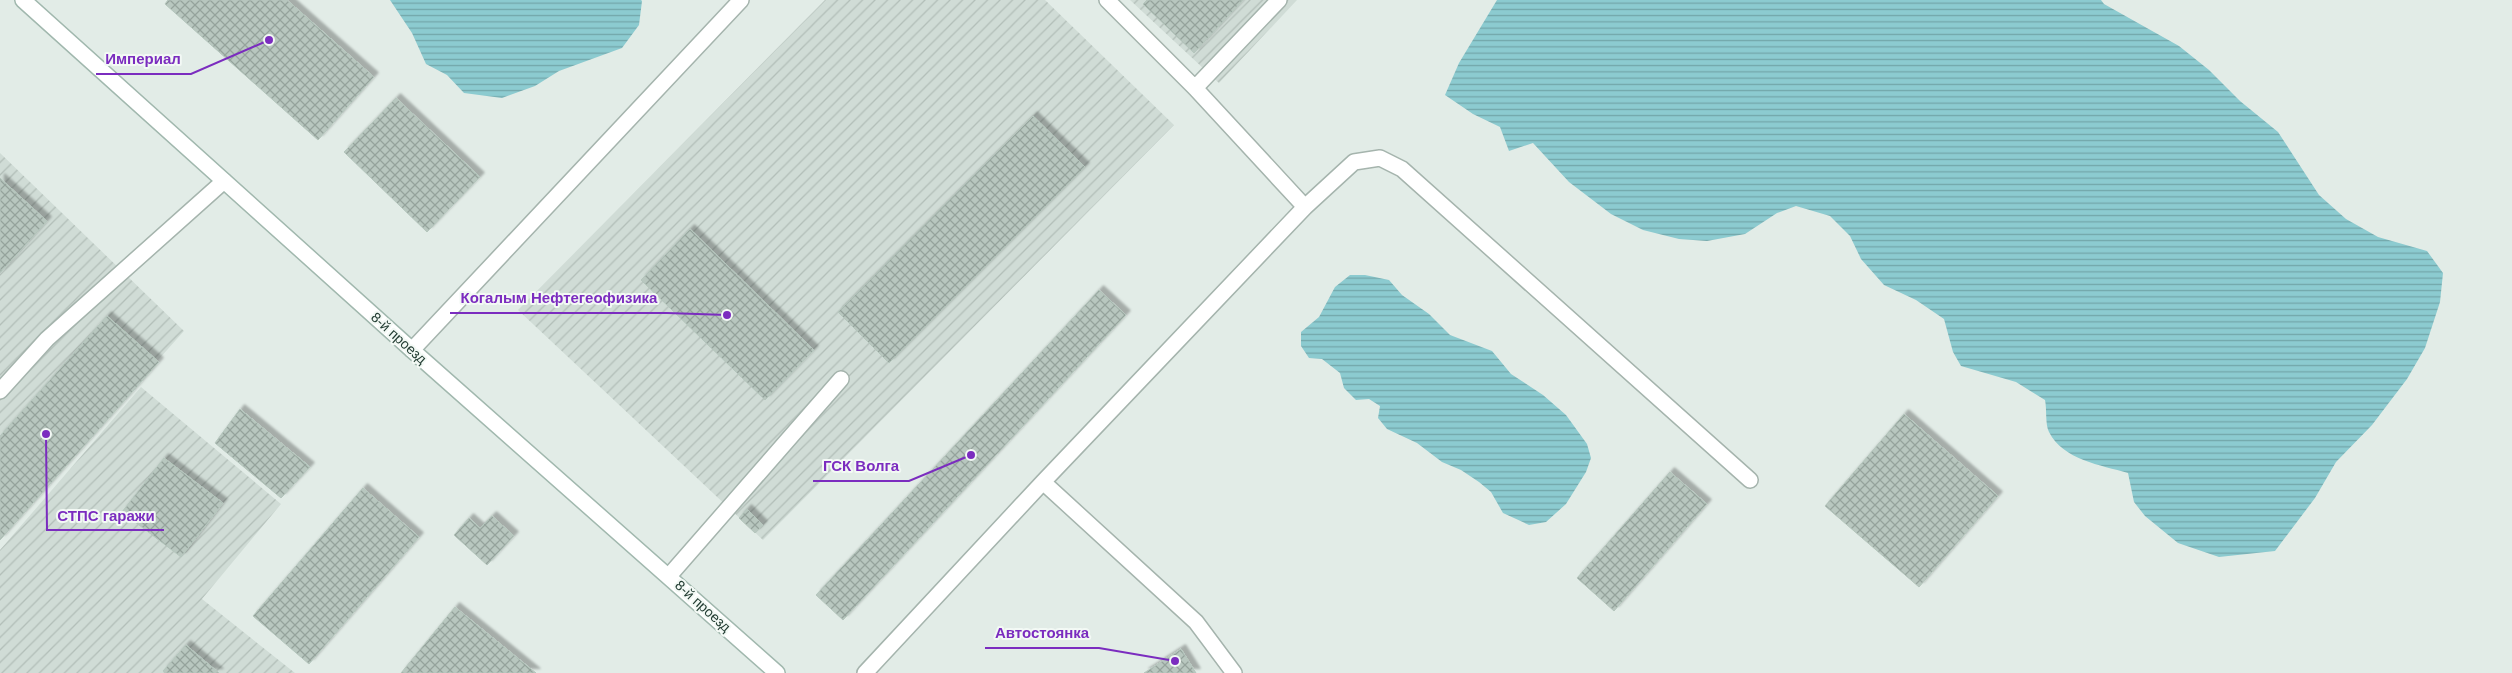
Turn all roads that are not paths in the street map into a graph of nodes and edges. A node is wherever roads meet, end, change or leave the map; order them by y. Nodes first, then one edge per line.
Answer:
1 (23, 0) edge
2 (741, 0) edge
3 (1278, 0) edge
4 (1112, 2) edge
5 (1195, 88) junction
6 (224, 181) junction
7 (1305, 207) junction
8 (412, 350) junction
9 (840, 379) dead end
10 (0, 391) edge
11 (1750, 480) dead end
12 (1043, 482) junction
13 (669, 576) junction
14 (777, 673) edge
15 (865, 673) edge
16 (1234, 673) edge

1 - 6 street, 8-й проезд
2 - 8 street
3 - 5 street
4 - 5 street
5 - 7 street
6 - 8 street, 8-й проезд
6 - 10 street
7 - 11 street
7 - 12 street
8 - 13 street, 8-й проезд
9 - 13 street
12 - 15 street
12 - 16 street
13 - 14 street, 8-й проезд

